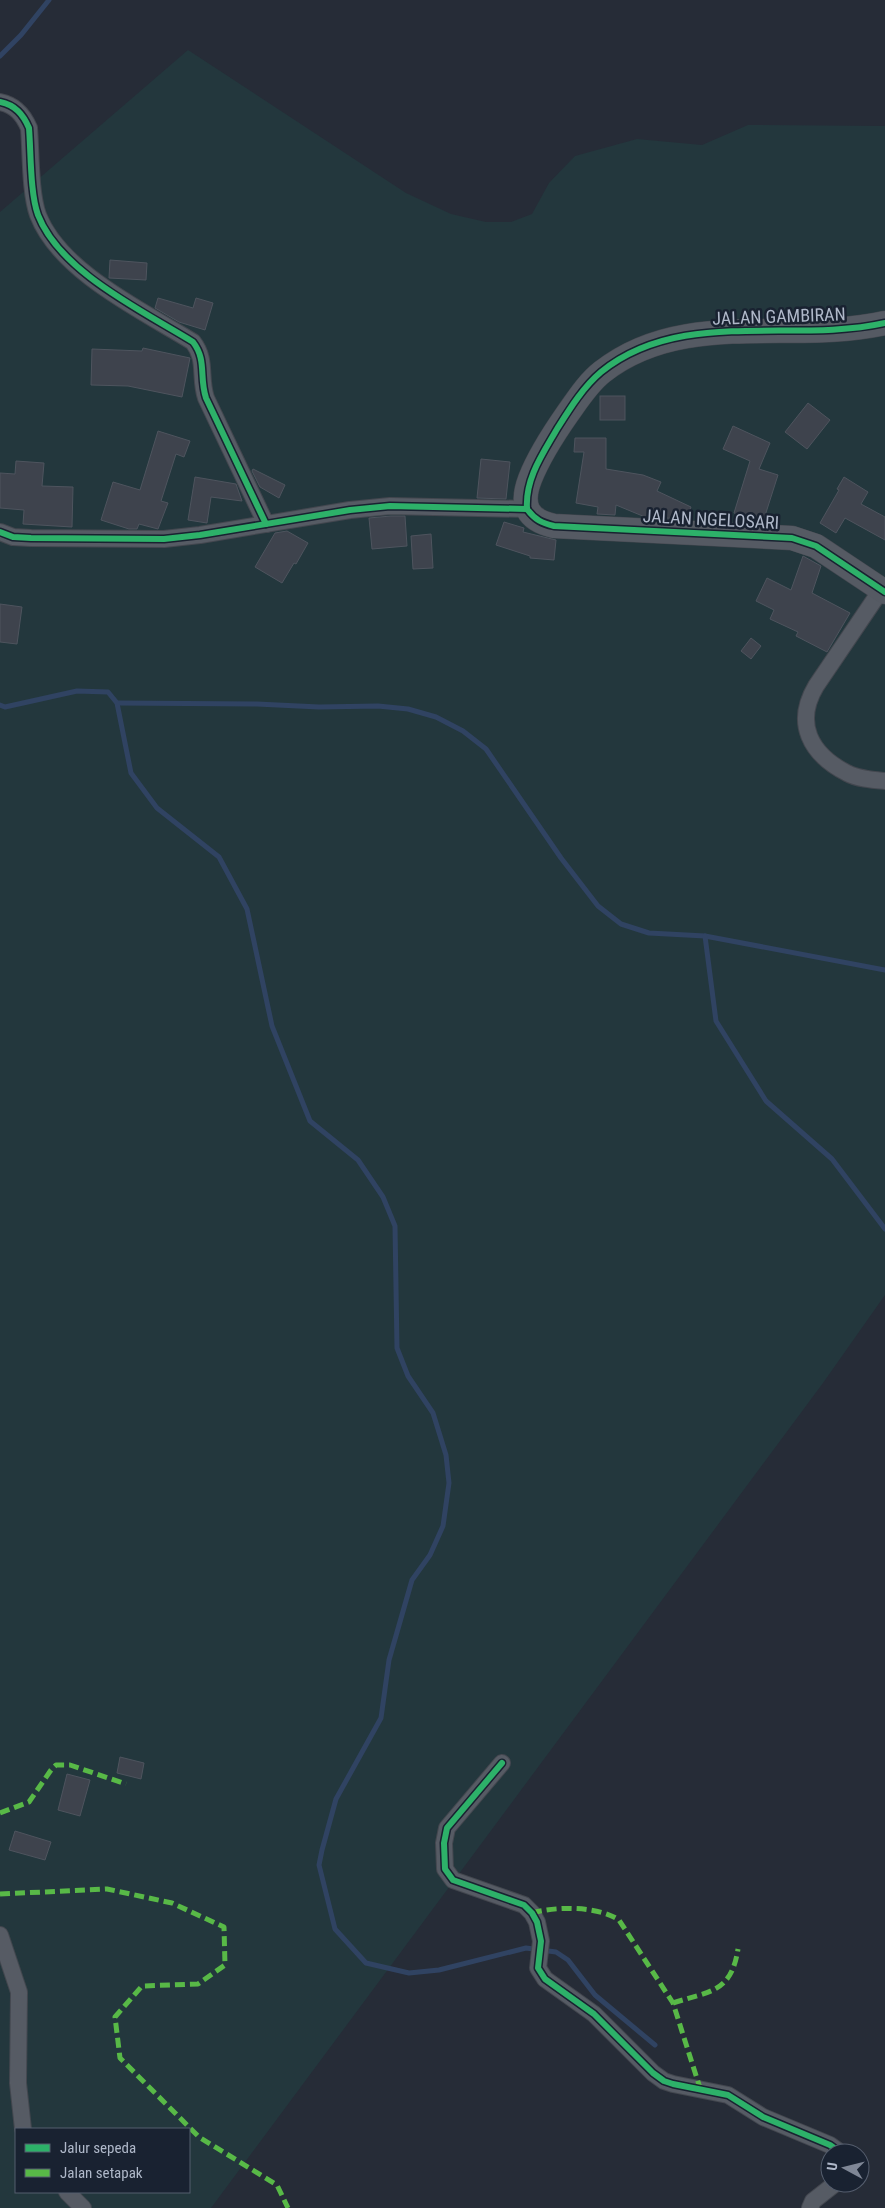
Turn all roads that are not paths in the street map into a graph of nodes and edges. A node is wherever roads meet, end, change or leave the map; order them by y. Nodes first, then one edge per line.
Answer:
1 (0, 102) edge
2 (885, 323) edge
3 (527, 509) junction
4 (266, 524) junction
5 (0, 532) edge
6 (883, 591) edge
7 (885, 781) edge
8 (502, 1763) dead end
9 (0, 1935) edge
10 (22, 2128) edge
11 (828, 2143) edge
12 (68, 2193) edge
13 (823, 2193) edge
14 (83, 2208) edge
15 (810, 2208) edge

1 - 4 street
2 - 3 street, JALAN GAMBIRAN
3 - 4 street
3 - 6 street, JALAN NGELOSARI
4 - 5 street
6 - 7 street
8 - 11 street
9 - 10 street
12 - 14 street
13 - 15 street

